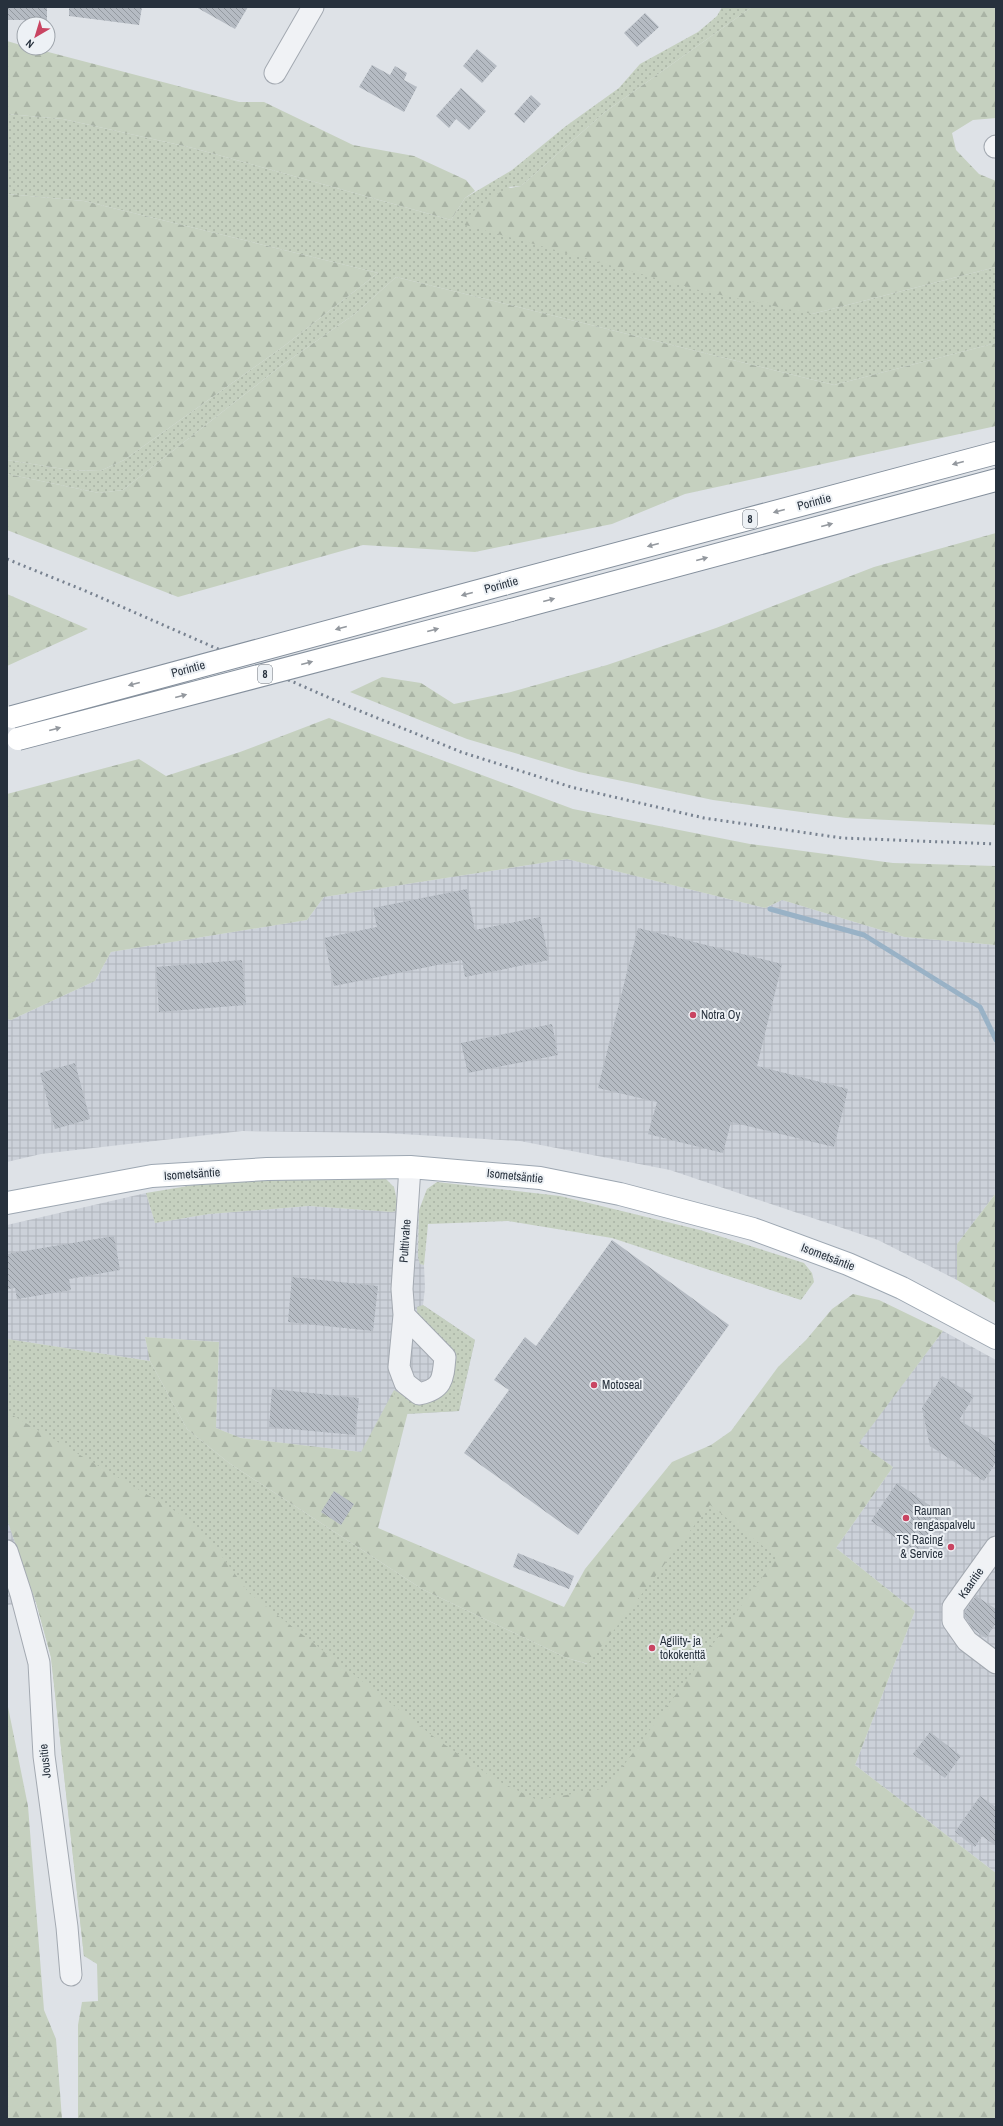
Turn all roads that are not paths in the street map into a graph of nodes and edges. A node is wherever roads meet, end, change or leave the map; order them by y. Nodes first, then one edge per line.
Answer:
1 (313, 7) edge
2 (275, 73) dead end
3 (996, 453) edge
4 (996, 480) edge
5 (9, 717) edge
6 (12, 740) edge
7 (410, 1167) junction
8 (7, 1203) edge
9 (404, 1315) dead end
10 (996, 1338) edge
11 (996, 1547) edge
12 (7, 1551) edge
13 (996, 1663) edge
14 (71, 1974) dead end

1 - 2 street
3 -> 5 main road, Porintie / 8, bridge
6 -> 4 main road, Porintie / 8, bridge
7 - 8 main road, Isometsäntie
7 - 9 street, Pulttivahe
7 - 10 main road, Isometsäntie
11 - 13 street, Kaaritie
12 - 14 street, Jousitie

